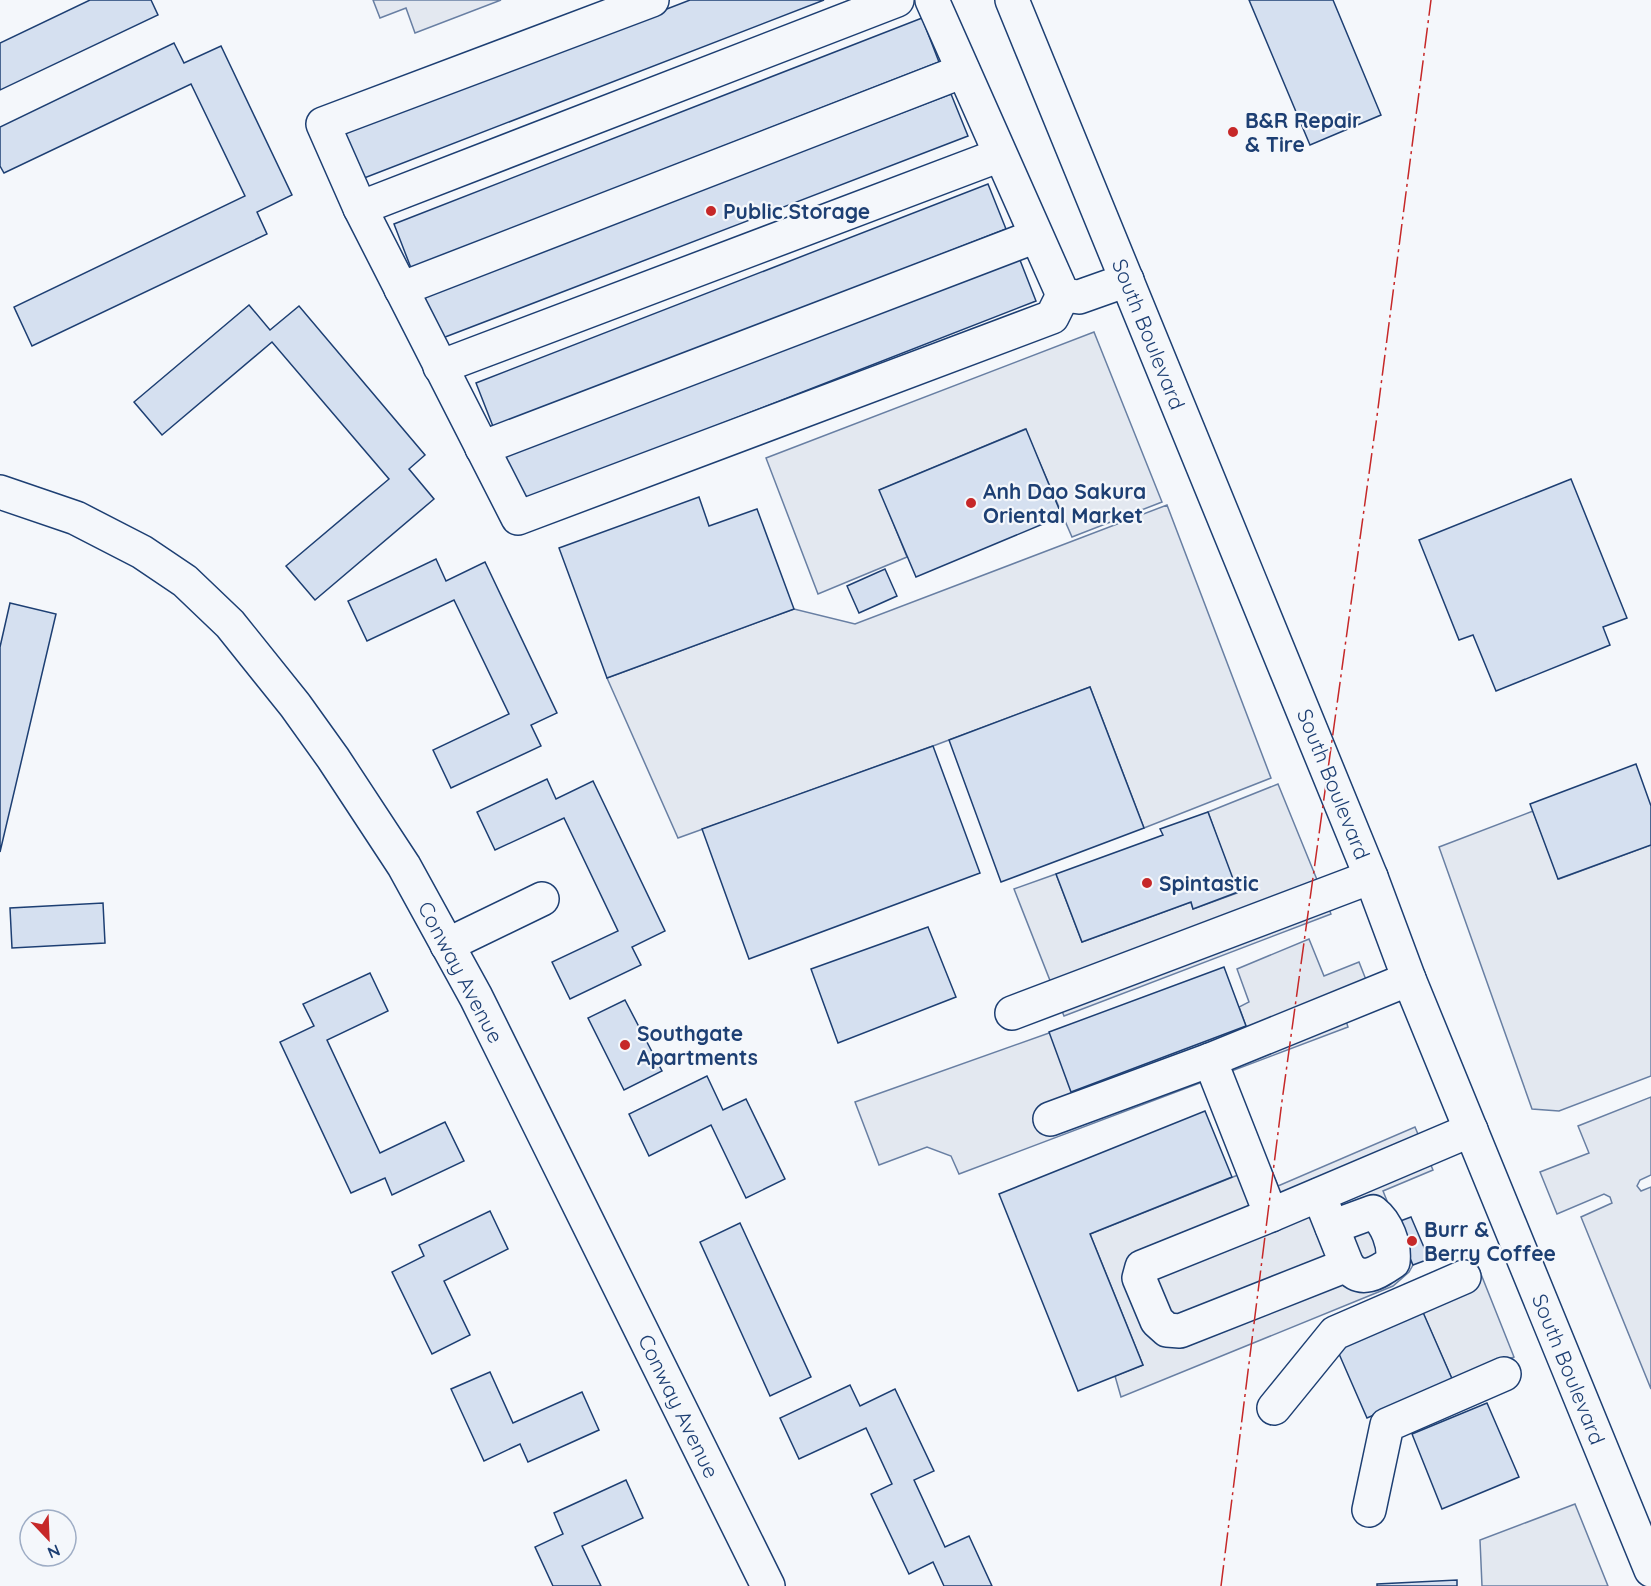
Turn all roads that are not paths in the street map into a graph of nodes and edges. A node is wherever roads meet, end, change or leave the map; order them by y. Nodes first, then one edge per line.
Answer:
1 (652, 0) edge
2 (897, 0) edge
3 (932, 0) edge
4 (1012, 0) edge
5 (963, 71) junction
6 (1000, 155) junction
7 (360, 208) junction
8 (1036, 236) junction
9 (1127, 280) junction
10 (401, 289) junction
11 (1063, 295) junction
12 (440, 367) junction
13 (482, 448) junction
14 (0, 492) edge
15 (1371, 877) junction
16 (542, 899) dead end
17 (447, 945) junction
18 (1409, 979) junction
19 (1012, 1013) dead end
20 (1210, 1060) junction
21 (1050, 1119) dead end
22 (1471, 1130) junction
23 (1319, 1195) junction
24 (1271, 1215) junction
25 (1332, 1227) junction
26 (1347, 1265) junction
27 (1464, 1277) dead end
28 (1504, 1374) dead end
29 (1274, 1408) dead end
30 (1369, 1510) dead end
31 (1651, 1570) edge
32 (768, 1586) edge

1 - 7 main road
2 - 7 main road
3 - 5 main road
4 - 9 main road, South Boulevard
5 - 6 main road
5 - 10 main road
6 - 8 main road
6 - 12 main road
7 - 10 main road
8 - 11 main road
8 - 13 main road
9 - 11 main road
9 - 15 main road, South Boulevard
10 - 12 main road
11 - 13 main road
12 - 13 main road
14 - 17 main road, Conway Avenue
15 - 18 main road, South Boulevard
15 - 19 main road
16 - 17 main road
17 - 32 main road, Conway Avenue
18 - 20 main road
18 - 22 main road, South Boulevard
20 - 21 main road
20 - 24 main road
22 - 23 main road
22 - 31 main road, South Boulevard
23 - 24 main road
23 - 25 main road
24 - 26 main road
25 - 26 main road
25 - 26 main road
27 - 29 main road
28 - 30 main road

